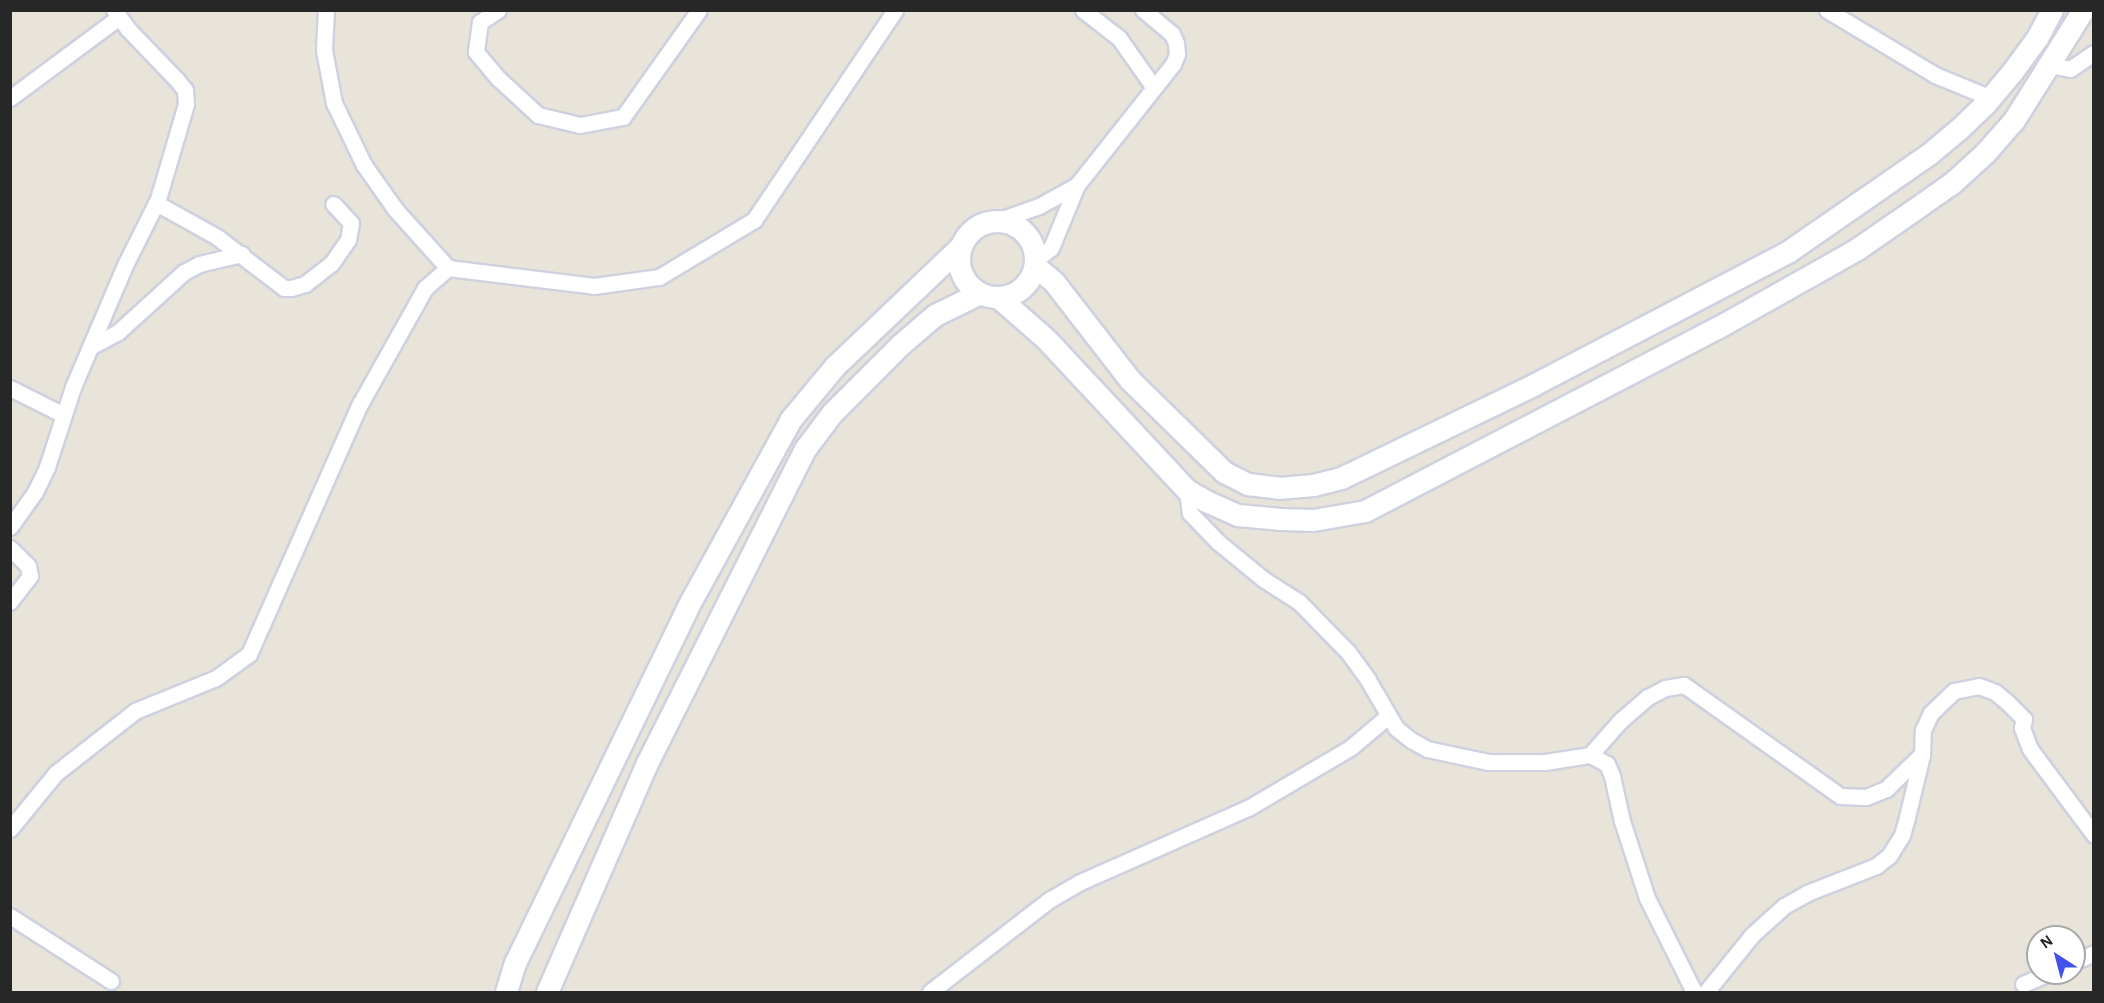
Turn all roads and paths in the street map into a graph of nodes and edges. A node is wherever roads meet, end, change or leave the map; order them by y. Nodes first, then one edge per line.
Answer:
1 (326, 10) edge
2 (498, 10) edge
3 (699, 10) edge
4 (895, 10) edge
5 (1083, 10) edge
6 (1143, 10) edge
7 (1827, 10) edge
8 (2052, 10) edge
9 (2083, 10) edge
10 (117, 14) edge
11 (2037, 38) junction
12 (2094, 53) edge
13 (2054, 58) junction
14 (1156, 86) junction
15 (10, 98) edge
16 (1990, 98) junction
17 (1077, 185) junction
18 (156, 203) junction
19 (333, 204) dead end
20 (999, 220) junction
21 (962, 245) junction
22 (242, 254) junction
23 (1035, 263) junction
24 (448, 268) junction
25 (989, 295) junction
26 (90, 347) junction
27 (10, 388) edge
28 (64, 415) junction
29 (1187, 490) junction
30 (10, 527) edge
31 (10, 548) edge
32 (10, 602) edge
33 (1388, 716) junction
34 (1590, 755) junction
35 (1922, 755) junction
36 (10, 829) edge
37 (2094, 835) edge
38 (10, 916) edge
39 (111, 981) dead end
40 (2026, 983) edge
41 (2023, 984) dead end
42 (506, 993) edge
43 (547, 993) edge
44 (930, 993) edge
45 (1694, 993) edge
46 (1706, 993) edge

1 - 24 street
2 - 3 street
4 - 24 street
5 - 14 street
6 - 14 street
7 - 16 street
8 - 11 street
9 - 13 street
10 - 15 street
10 - 18 street
11 - 13 street
11 - 16 street
12 - 13 street
13 - 29 street
14 - 17 street
16 - 23 street
17 - 20 street
17 - 23 street
18 - 22 street
18 - 26 street
19 - 22 street
20 - 21 street
20 - 23 street
21 - 25 street
21 - 42 street
22 - 26 street
23 - 25 street
24 - 36 street
25 - 29 street
25 - 43 street
26 - 28 street
27 - 28 street
28 - 30 street
29 - 33 street
31 - 32 street
33 - 34 street
33 - 44 street
34 - 35 street
34 - 45 street
35 - 37 street
35 - 46 street
38 - 39 street
40 - 41 street

